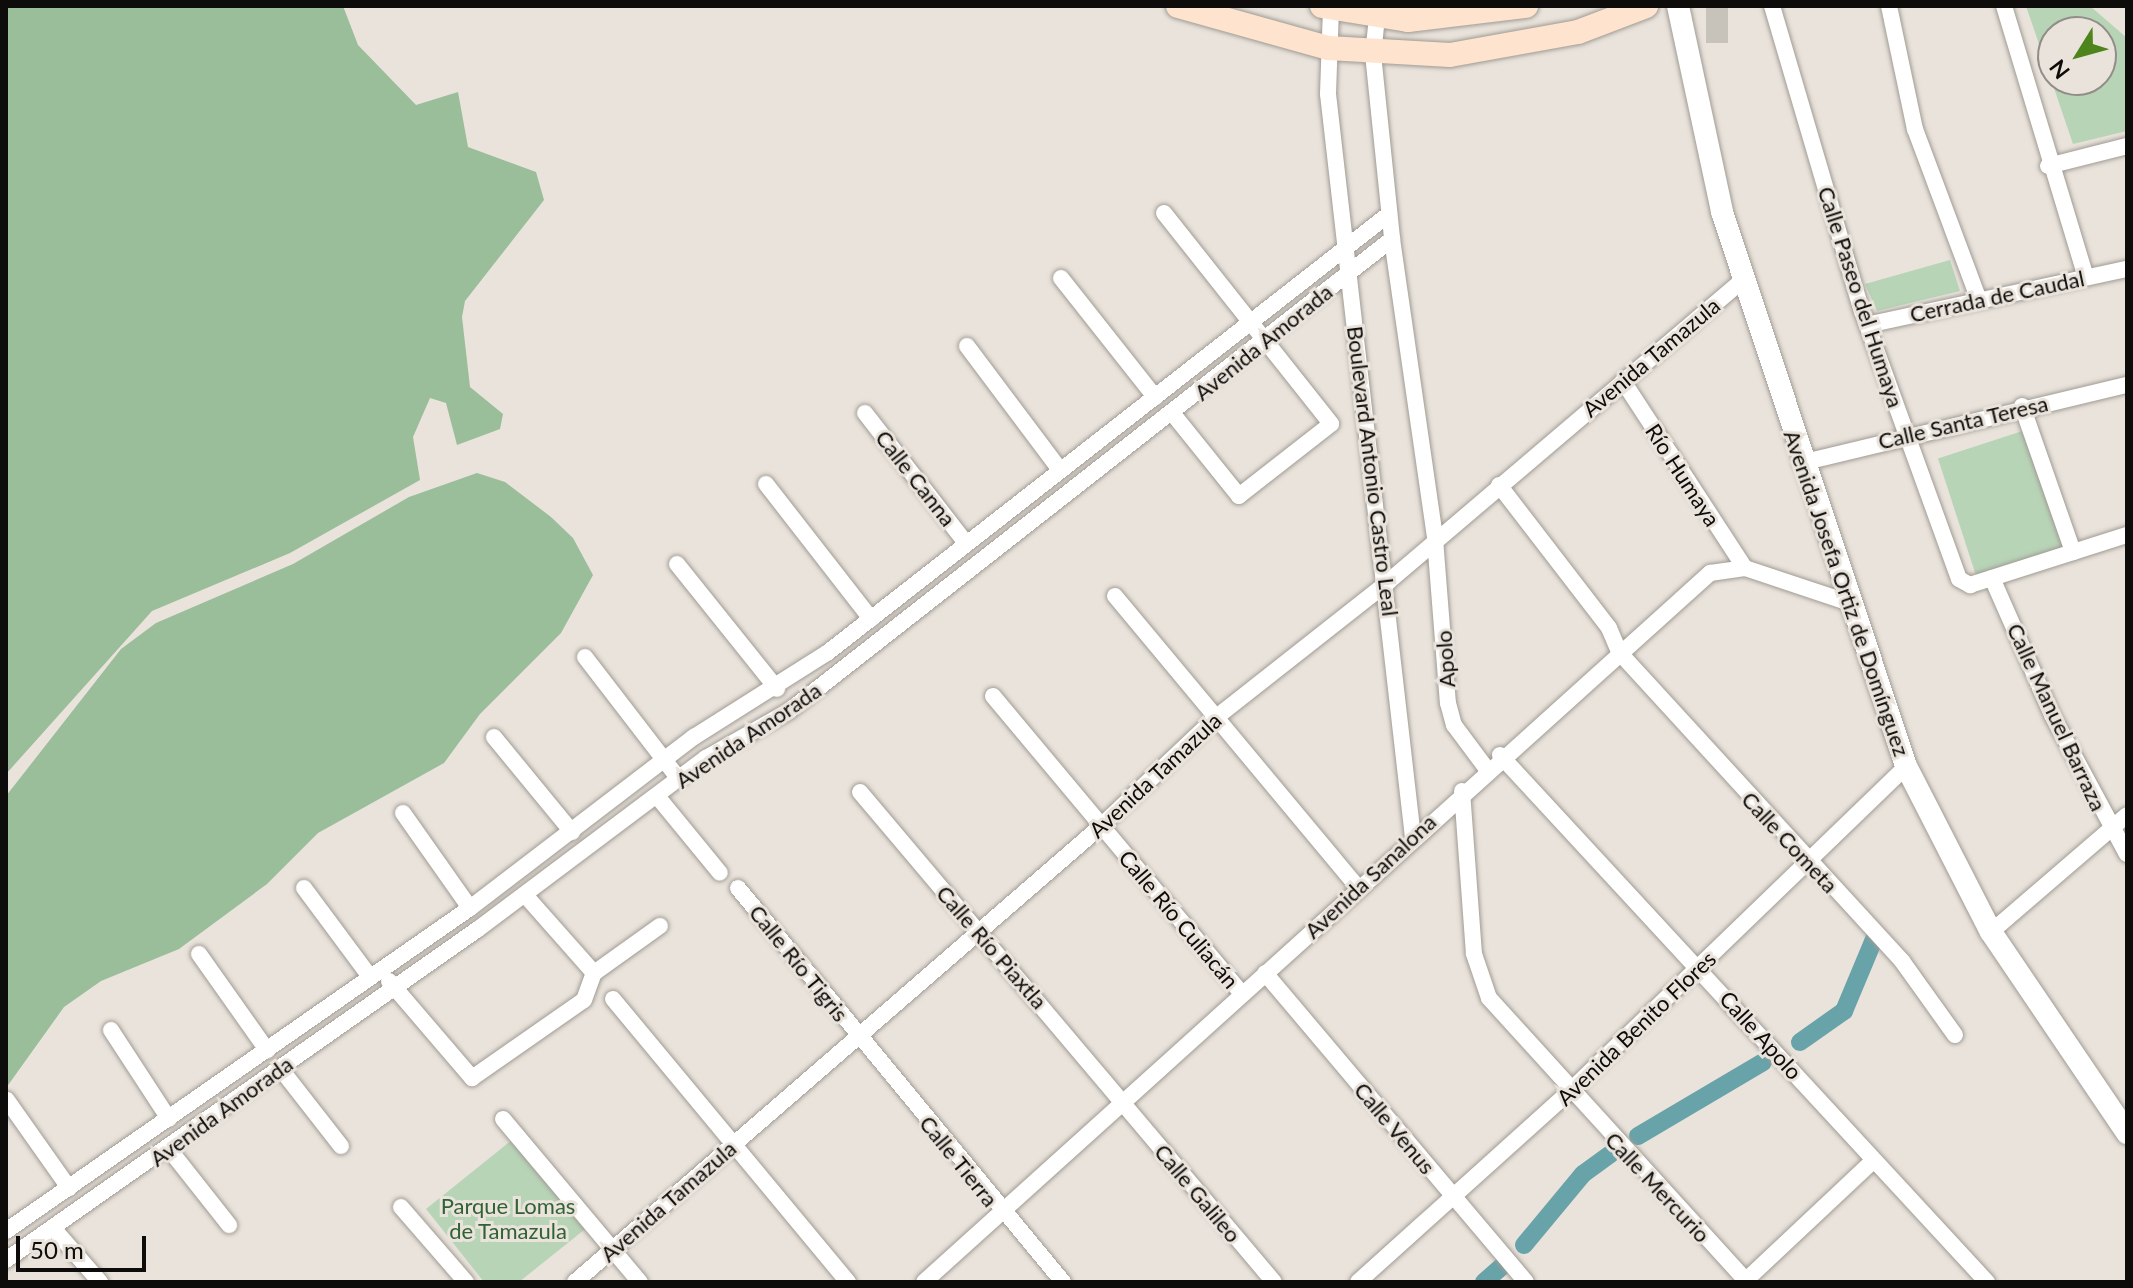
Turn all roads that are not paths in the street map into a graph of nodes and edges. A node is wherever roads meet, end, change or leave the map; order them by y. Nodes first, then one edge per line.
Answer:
1 (1178, 6) edge
2 (1526, 6) edge
3 (1646, 6) edge
4 (1678, 6) edge
5 (1772, 6) edge
6 (1889, 6) edge
7 (2004, 6) edge
8 (1326, 7) edge
9 (1377, 17) junction
10 (1328, 48) junction
11 (1373, 54) junction
12 (2127, 146) edge
13 (2048, 166) junction
14 (1164, 213) dead end
15 (1389, 214) junction
16 (1392, 239) junction
17 (1345, 247) junction
18 (2127, 269) edge
19 (1349, 273) junction
20 (2086, 277) junction
21 (1061, 278) dead end
22 (1745, 278) junction
23 (1285, 293) junction
24 (1979, 300) junction
25 (1299, 312) junction
26 (1250, 321) junction
27 (1867, 325) junction
28 (1265, 340) junction
29 (967, 346) dead end
30 (1623, 381) junction
31 (2127, 385) edge
32 (1155, 397) junction
33 (2022, 406) junction
34 (865, 413) dead end
35 (1173, 414) junction
36 (1906, 434) junction
37 (1801, 463) junction
38 (1060, 470) junction
39 (766, 484) dead end
40 (1499, 485) junction
41 (2127, 535) edge
42 (1435, 539) junction
43 (966, 543) junction
44 (2073, 552) junction
45 (677, 564) dead end
46 (1745, 568) junction
47 (1992, 578) junction
48 (1388, 582) junction
49 (904, 592) junction
50 (1115, 596) dead end
51 (1850, 603) junction
52 (919, 610) junction
53 (871, 619) junction
54 (1619, 652) junction
55 (585, 657) dead end
56 (777, 689) junction
57 (993, 696) dead end
58 (1214, 719) junction
59 (494, 737) dead end
60 (1500, 755) junction
61 (664, 760) junction
62 (1906, 766) junction
63 (1486, 768) junction
64 (679, 779) junction
65 (1462, 791) junction
66 (860, 792) dead end
67 (657, 796) junction
68 (403, 813) dead end
69 (2127, 815) edge
70 (1101, 826) junction
71 (2110, 830) junction
72 (572, 832) junction
73 (1413, 838) junction
74 (2127, 854) edge
75 (1809, 864) junction
76 (720, 873) dead end
77 (304, 888) dead end
78 (738, 888) dead end
79 (1358, 888) junction
80 (525, 895) junction
81 (470, 908) junction
82 (660, 926) dead end
83 (979, 931) junction
84 (1991, 932) junction
85 (199, 954) dead end
86 (1699, 966) junction
87 (594, 973) junction
88 (1265, 973) junction
89 (375, 974) junction
90 (395, 987) junction
91 (1242, 994) junction
92 (613, 999) dead end
93 (111, 1030) dead end
94 (1955, 1035) dead end
95 (859, 1038) junction
96 (267, 1050) junction
97 (280, 1068) junction
98 (1569, 1092) junction
99 (7, 1100) edge
100 (1125, 1102) junction
101 (169, 1119) junction
102 (503, 1119) dead end
103 (2127, 1133) edge
104 (737, 1141) junction
105 (341, 1146) dead end
106 (169, 1149) junction
107 (1873, 1161) junction
108 (93, 1171) junction
109 (69, 1188) junction
110 (107, 1192) junction
111 (1454, 1199) junction
112 (401, 1207) dead end
113 (1001, 1212) junction
114 (229, 1225) dead end
115 (53, 1228) junction
116 (6, 1231) edge
117 (613, 1249) junction
118 (6, 1260) edge
119 (1745, 1281) edge
120 (100, 1282) edge
121 (466, 1282) edge
122 (575, 1282) edge
123 (640, 1282) edge
124 (848, 1282) edge
125 (924, 1282) edge
126 (1063, 1282) edge
127 (1274, 1282) edge
128 (1358, 1282) edge
129 (1526, 1282) edge
130 (1987, 1282) edge

1 - 10 main road
2 - 9 main road
3 - 11 main road
4 - 22 street, Avenida Josefa Ortiz de Domínguez
5 - 27 street, Calle Paseo del Humaya
6 - 24 street
7 - 13 street
8 - 9 main road
8 - 10 street, Boulevard Antonio Castro Leal
9 - 11 street
10 - 11 main road
10 - 17 street, Boulevard Antonio Castro Leal
11 - 15 street
12 - 13 street
13 - 20 street
14 - 26 street
15 - 16 street
15 - 17 street, Avenida Amorada
16 - 19 street, Avenida Amorada
16 - 42 street
17 - 19 street, Boulevard Antonio Castro Leal
17 - 23 street, Avenida Amorada
18 - 20 street, Cerrada de Caudal
19 - 25 street, Avenida Amorada
19 - 48 street, Boulevard Antonio Castro Leal
20 - 24 street, Cerrada de Caudal
21 - 32 street
22 - 30 street, Avenida Tamazula
22 - 37 street, Avenida Josefa Ortiz de Domínguez
23 - 25 street
23 - 26 street, Avenida Amorada
24 - 27 street, Cerrada de Caudal
25 - 28 street, Avenida Amorada
26 - 28 street
26 - 32 street, Avenida Amorada
27 - 36 street, Calle Paseo del Humaya
28 - 35 street, Avenida Amorada
28 - 35 street
29 - 38 street
30 - 40 street, Avenida Tamazula
30 - 46 street, Río Humaya
31 - 33 street, Calle Santa Teresa
32 - 38 street, Avenida Amorada
33 - 36 street, Calle Santa Teresa
33 - 44 street
34 - 43 street, Calle Canna
35 - 52 street, Avenida Amorada
36 - 37 street, Calle Santa Teresa
36 - 47 street, Calle Paseo del Humaya
37 - 51 street, Avenida Josefa Ortiz de Domínguez
38 - 43 street, Avenida Amorada
39 - 53 street
40 - 42 street, Avenida Tamazula
40 - 54 street, Calle Cometa
41 - 44 street
42 - 48 street, Avenida Tamazula
42 - 63 street, Apolo
43 - 49 street, Avenida Amorada
44 - 47 street
45 - 56 street
46 - 51 street
46 - 54 street, Avenida Sanalona
47 - 71 street, Calle Manuel Barraza
48 - 58 street, Avenida Tamazula
48 - 73 street, Boulevard Antonio Castro Leal
49 - 52 street
49 - 53 street, Avenida Amorada
50 - 58 street
51 - 62 street, Avenida Josefa Ortiz de Domínguez
52 - 64 street, Avenida Amorada
53 - 56 street, Avenida Amorada
54 - 60 street, Avenida Sanalona
54 - 75 street, Calle Cometa
55 - 61 street
56 - 61 street, Avenida Amorada
57 - 70 street, Calle Río Culiacán
58 - 70 street, Avenida Tamazula
58 - 79 street
59 - 72 street
60 - 63 street, Avenida Sanalona
60 - 86 street, Calle Apolo
61 - 64 street
61 - 72 street, Avenida Amorada
62 - 75 street, Avenida Benito Flores
62 - 84 street, Avenida Josefa Ortiz de Domínguez
63 - 65 street, Avenida Sanalona
64 - 67 street, Avenida Amorada
65 - 73 street, Avenida Sanalona
65 - 98 street, Calle Mercurio
66 - 83 street, Calle Río Piaxtla
67 - 76 street
67 - 80 street, Avenida Amorada
68 - 81 street
69 - 71 street
70 - 83 street, Avenida Tamazula
70 - 91 street, Calle Río Culiacán
71 - 74 street, Calle Manuel Barraza
71 - 84 street
72 - 81 street, Avenida Amorada
73 - 79 street, Avenida Sanalona
75 - 86 street, Avenida Benito Flores
75 - 94 street, Calle Cometa
77 - 89 street
78 - 95 street, Calle Río Tigris
79 - 88 street, Avenida Sanalona
80 - 87 street
80 - 90 street, Avenida Amorada
81 - 89 street, Avenida Amorada
82 - 87 street
83 - 95 street, Avenida Tamazula
83 - 100 street, Calle Río Piaxtla
84 - 103 street, Avenida Josefa Ortiz de Domínguez
85 - 96 street
86 - 98 street, Avenida Benito Flores
86 - 107 street, Calle Apolo
87 - 90 street
88 - 91 street, Avenida Sanalona
88 - 111 street, Calle Venus
89 - 90 street
89 - 96 street, Avenida Amorada
90 - 97 street, Avenida Amorada
91 - 100 street, Avenida Sanalona
92 - 104 street
93 - 101 street
95 - 104 street, Avenida Tamazula
95 - 113 street, Calle Tierra
96 - 101 street, Avenida Amorada
97 - 105 street
97 - 106 street, Avenida Amorada
98 - 111 street, Avenida Benito Flores
98 - 119 street, Calle Mercurio
99 - 109 street
100 - 113 street, Avenida Sanalona
100 - 127 street, Calle Galileo
101 - 108 street, Avenida Amorada
102 - 117 street
104 - 117 street, Avenida Tamazula
104 - 124 street
106 - 110 street, Avenida Amorada
106 - 114 street
107 - 119 street
107 - 130 street, Calle Apolo
108 - 109 street, Avenida Amorada
108 - 110 street
109 - 116 street, Avenida Amorada
110 - 115 street, Avenida Amorada
111 - 128 street, Avenida Benito Flores
111 - 129 street, Calle Venus
112 - 121 street
113 - 125 street, Avenida Sanalona
113 - 126 street, Calle Tierra
115 - 118 street, Avenida Amorada
115 - 120 street
117 - 122 street, Avenida Tamazula
117 - 123 street

